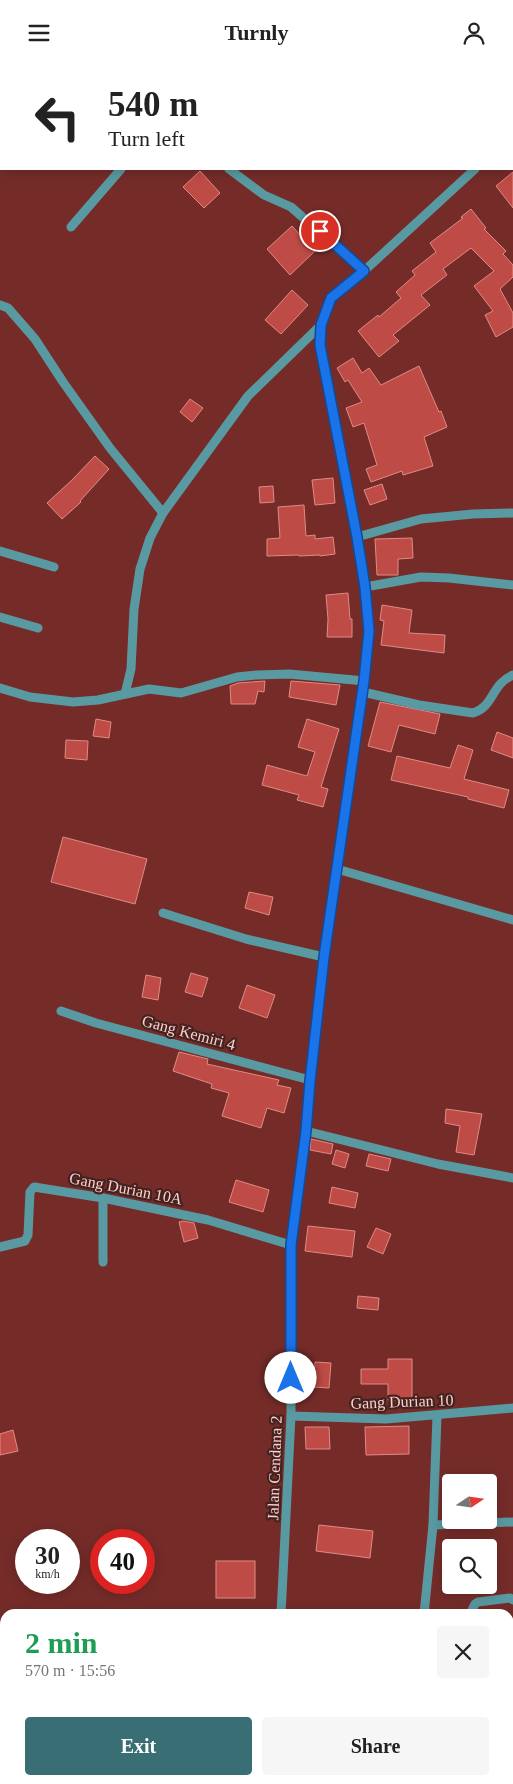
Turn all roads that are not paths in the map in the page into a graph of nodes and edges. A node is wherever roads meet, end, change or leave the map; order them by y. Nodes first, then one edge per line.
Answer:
1 (120, 170) edge
2 (231, 170) edge
3 (474, 170) edge
4 (71, 227) dead end
5 (364, 271) junction
6 (0, 305) edge
7 (321, 325) junction
8 (163, 513) junction
9 (513, 513) edge
10 (357, 537) junction
11 (0, 551) edge
12 (54, 567) dead end
13 (513, 585) edge
14 (365, 587) junction
15 (0, 617) edge
16 (38, 628) dead end
17 (513, 675) edge
18 (364, 681) junction
19 (0, 689) edge
20 (362, 692) junction
21 (125, 694) junction
22 (337, 869) junction
23 (163, 913) dead end
24 (513, 920) edge
25 (324, 957) junction
26 (61, 1011) dead end
27 (310, 1081) junction
28 (306, 1131) junction
29 (513, 1178) edge
30 (103, 1198) junction
31 (291, 1245) junction
32 (0, 1247) edge
33 (103, 1262) dead end
34 (513, 1408) edge
35 (291, 1416) junction
36 (437, 1416) junction
37 (513, 1522) edge
38 (433, 1525) junction
39 (513, 1599) edge
40 (281, 1609) edge
41 (425, 1609) edge
42 (472, 1609) edge

1 - 4 street
2 - 5 street
3 - 5 street, Jalan Cendana 2
5 - 7 street, Jalan Cendana 2
6 - 8 street
7 - 8 street
7 - 10 street, Jalan Cendana 2
8 - 21 street
9 - 10 street
10 - 14 street, Jalan Cendana 2
11 - 12 street
13 - 14 street
14 - 18 street, Jalan Cendana 2
15 - 16 street
17 - 20 street
18 - 20 street, Jalan Cendana 2
18 - 21 street
19 - 21 street
20 - 22 street, Jalan Cendana 2
22 - 24 street
22 - 25 street, Jalan Cendana 2
23 - 25 street
25 - 27 street, Jalan Cendana 2
26 - 27 street, Gang Kemiri 4
27 - 28 street, Jalan Cendana 2
28 - 29 street
28 - 31 street, Jalan Cendana 2
30 - 31 street, Gang Durian 10A
30 - 32 street, Gang Durian 10A
30 - 33 street
31 - 35 street, Jalan Cendana 2
34 - 36 street, Gang Durian 10
35 - 36 street, Gang Durian 10
35 - 40 street, Jalan Cendana 2
36 - 38 street
37 - 38 street
38 - 41 street
39 - 42 street

